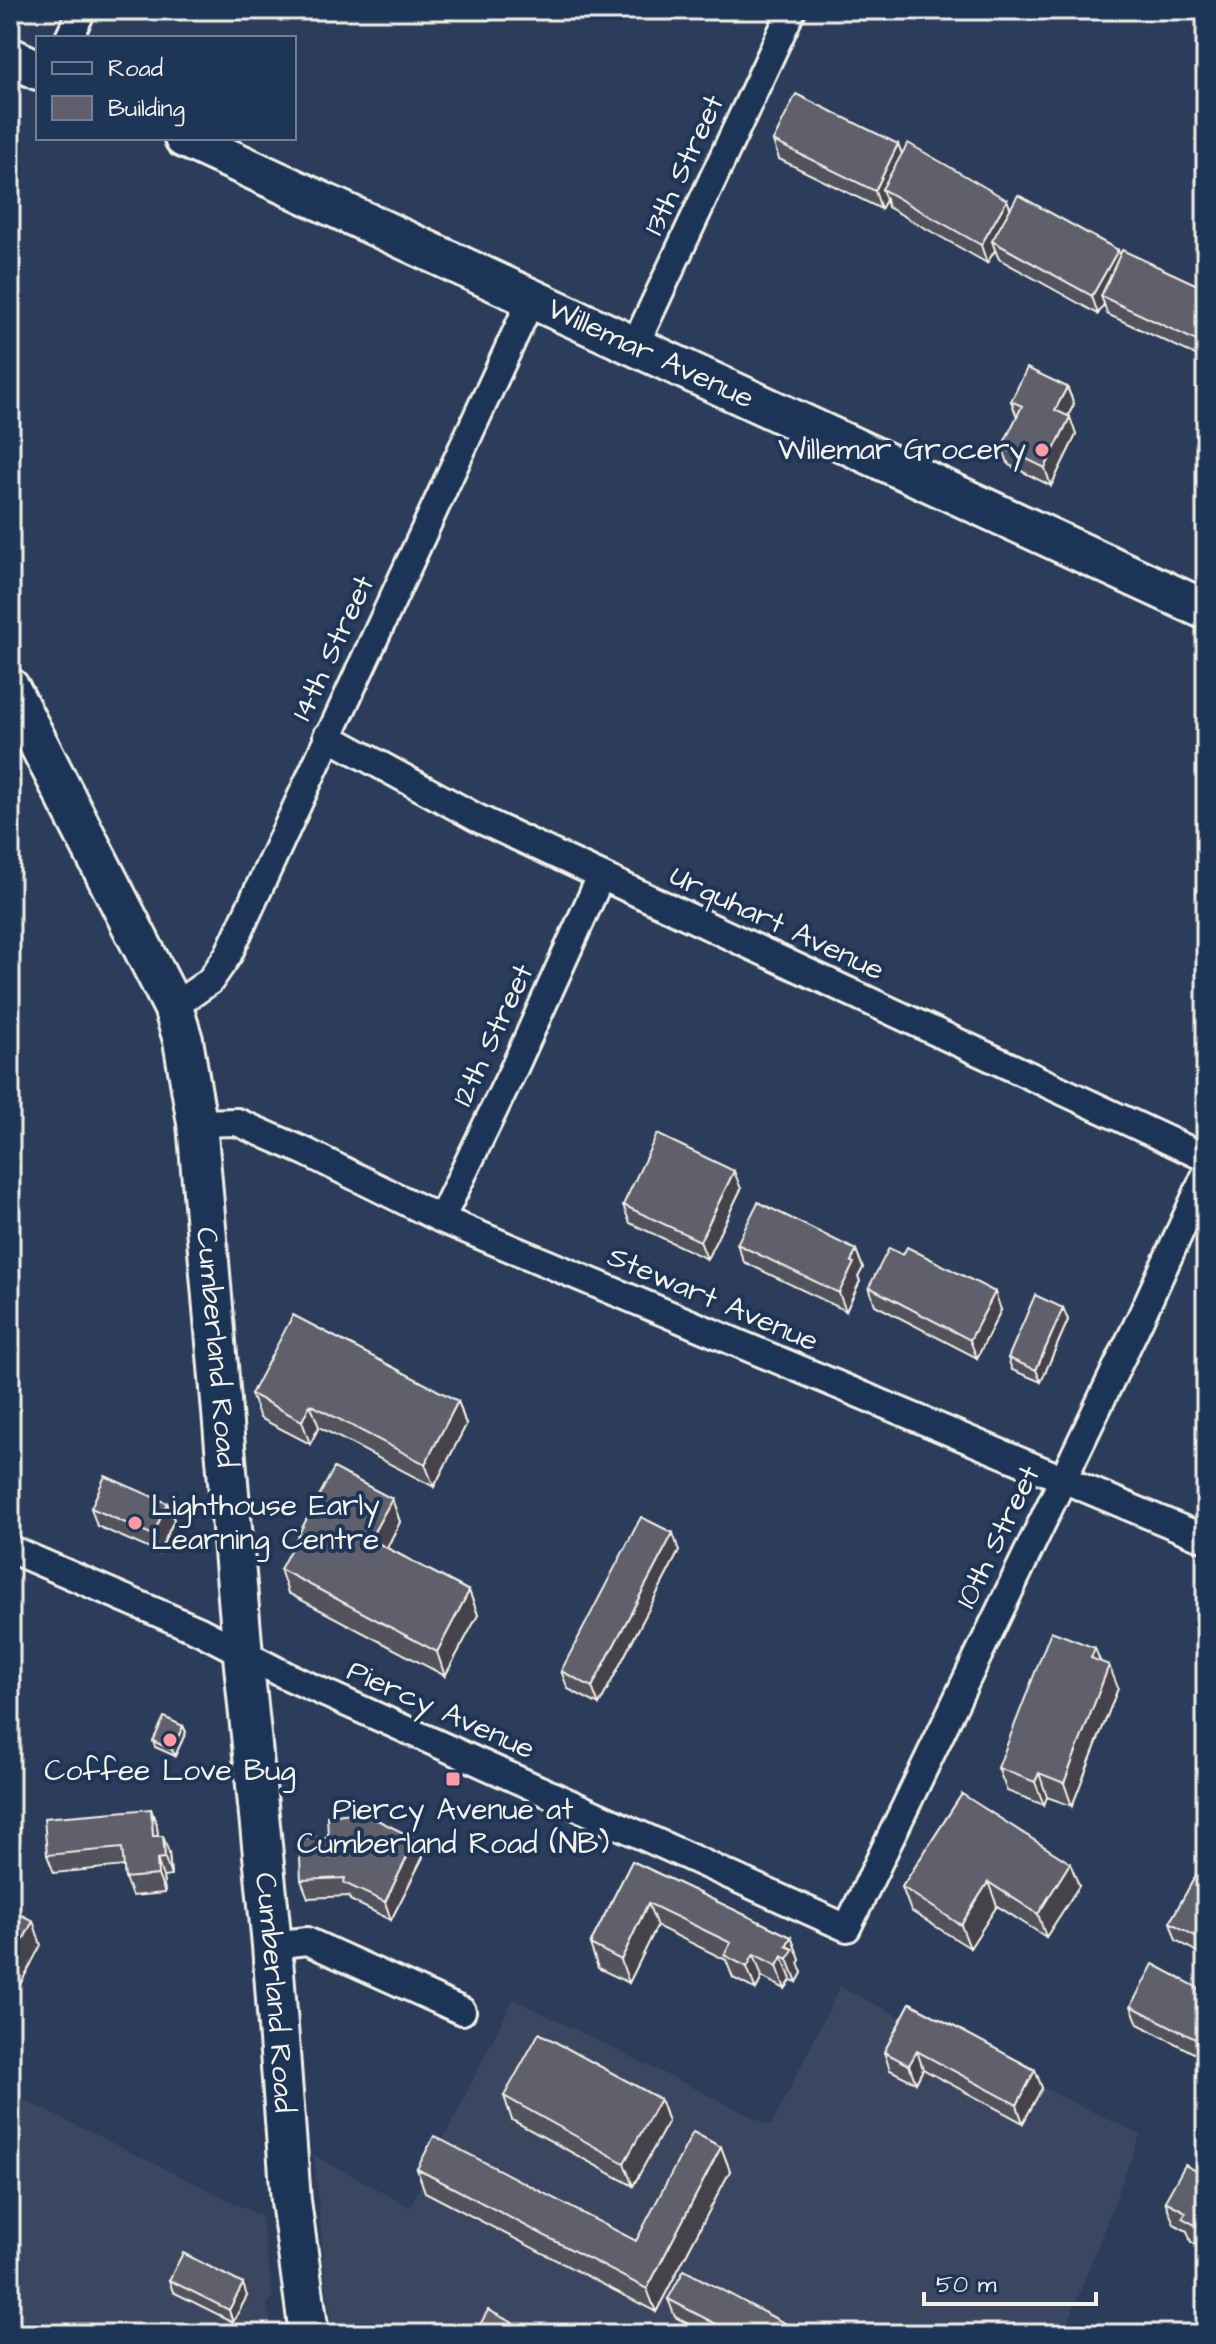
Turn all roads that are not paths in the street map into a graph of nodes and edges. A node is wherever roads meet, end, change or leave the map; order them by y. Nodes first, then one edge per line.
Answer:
1 (82, 10) edge
2 (792, 10) edge
3 (70, 36) edge
4 (10, 57) edge
5 (36, 69) edge
6 (188, 140) edge
7 (531, 300) junction
8 (634, 347) junction
9 (1206, 610) edge
10 (10, 688) edge
11 (327, 736) junction
12 (601, 876) junction
13 (173, 1007) junction
14 (197, 1123) junction
15 (1206, 1158) edge
16 (1206, 1174) edge
17 (441, 1219) junction
18 (1061, 1479) junction
19 (1206, 1539) edge
20 (10, 1549) edge
21 (243, 1655) junction
22 (847, 1928) joint
23 (272, 1945) junction
24 (462, 2011) dead end
25 (309, 2334) edge

1 - 3 street
2 - 8 street, 13th Street
4 - 5 street
6 - 7 street, Willemar Avenue
7 - 8 street, Willemar Avenue
7 - 11 street, 14th Street
8 - 9 street, Willemar Avenue
10 - 13 street, Cumberland Road
11 - 12 street, Urquhart Avenue
11 - 13 street, 14th Street
12 - 15 street, Urquhart Avenue
12 - 17 street, 12th Street
13 - 14 street, Cumberland Road
14 - 17 street, Stewart Avenue
14 - 21 street, Cumberland Road
16 - 18 street, 10th Street
17 - 18 street, Stewart Avenue
18 - 19 street, Stewart Avenue
18 - 22 street, 10th Street
20 - 21 street, Piercy Avenue
21 - 22 street, Piercy Avenue
21 - 23 street, Cumberland Road
23 - 24 street
23 - 25 street, Cumberland Road

